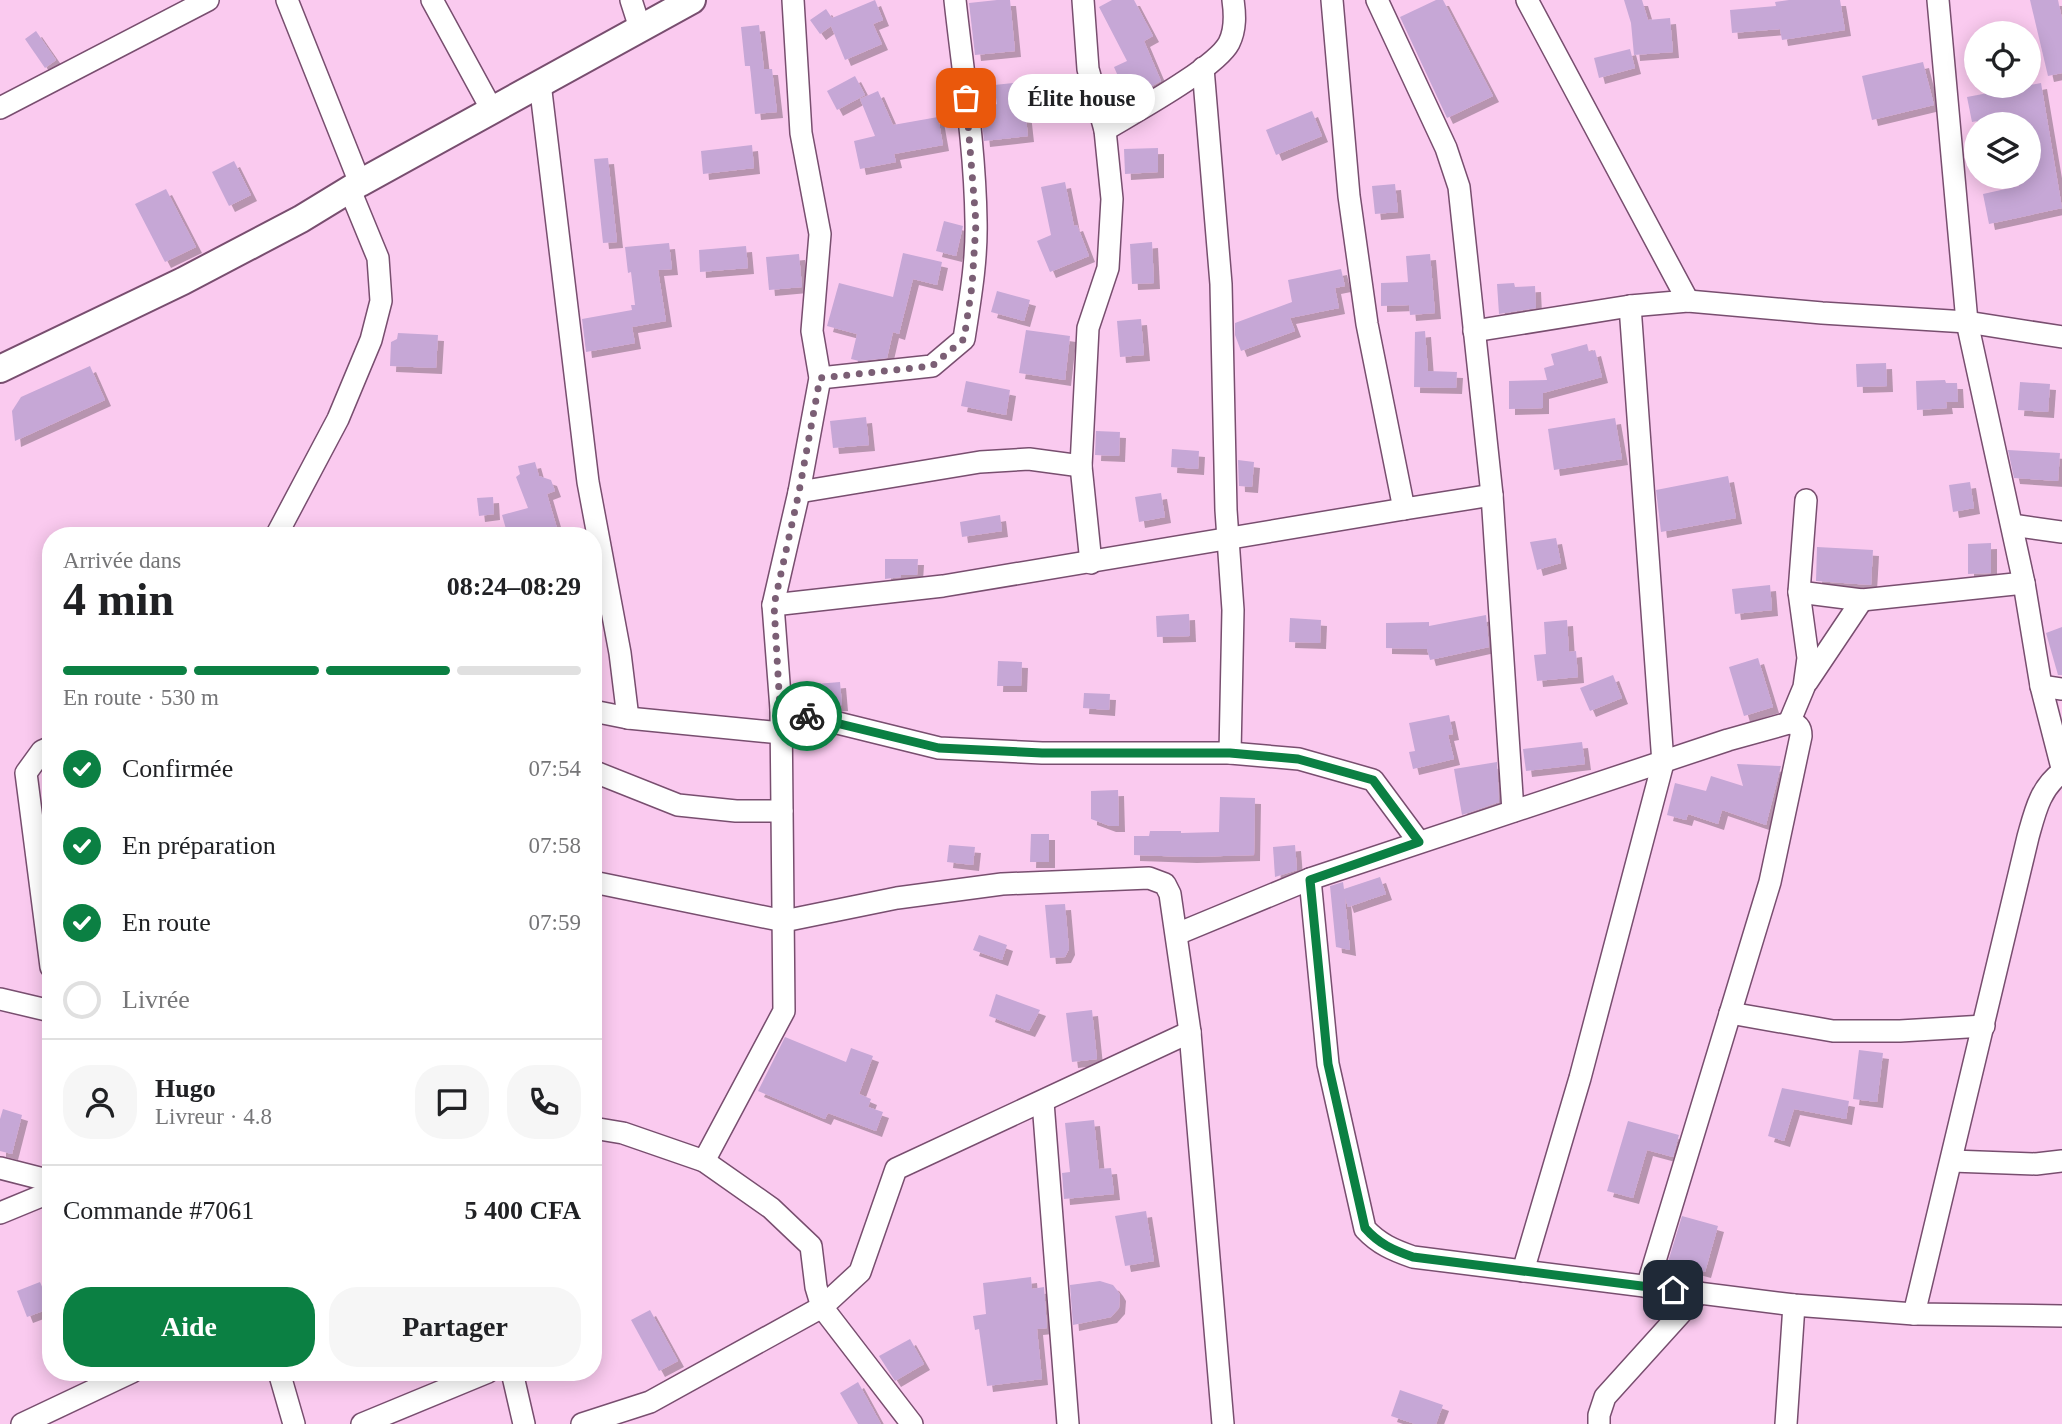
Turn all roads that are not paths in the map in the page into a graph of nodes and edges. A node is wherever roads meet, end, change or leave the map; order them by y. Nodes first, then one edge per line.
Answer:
1 (208, 0) edge
2 (287, 0) edge
3 (432, 0) edge
4 (631, 0) edge
5 (692, 0) edge
6 (793, 0) edge
7 (956, 0) edge
8 (1083, 0) edge
9 (1233, 0) edge
10 (1332, 0) edge
11 (1377, 0) edge
12 (1527, 0) edge
13 (1938, 0) edge
14 (640, 28) junction
15 (1203, 68) junction
16 (540, 83) junction
17 (0, 108) edge
18 (492, 110) junction
19 (1105, 130) junction
20 (355, 187) junction
21 (1688, 301) junction
22 (1630, 306) junction
23 (1966, 322) junction
24 (1474, 331) junction
25 (2062, 337) edge
26 (0, 369) edge
27 (820, 378) junction
28 (1081, 466) junction
29 (799, 492) junction
30 (1492, 495) junction
31 (1806, 499) dead end
32 (1404, 509) junction
33 (2012, 525) junction
34 (281, 527) edge
35 (596, 527) edge
36 (2062, 532) edge
37 (1230, 538) junction
38 (602, 557) edge
39 (1091, 563) junction
40 (2024, 583) junction
41 (1799, 592) junction
42 (1862, 600) junction
43 (774, 605) junction
44 (1804, 687) junction
45 (2052, 687) edge
46 (780, 709) junction
47 (602, 713) edge
48 (628, 718) junction
49 (1789, 723) junction
50 (781, 733) junction
51 (42, 751) edge
52 (1230, 753) junction
53 (1663, 763) junction
54 (2062, 770) edge
55 (602, 775) edge
56 (782, 811) junction
57 (1513, 811) junction
58 (1419, 842) junction
59 (1310, 880) junction
60 (602, 885) edge
61 (42, 889) edge
62 (783, 921) junction
63 (1177, 934) junction
64 (0, 999) edge
65 (42, 1010) edge
66 (1730, 1013) junction
67 (1984, 1026) junction
68 (1190, 1032) junction
69 (1043, 1102) junction
70 (602, 1130) edge
71 (704, 1161) junction
72 (1952, 1161) junction
73 (2062, 1161) edge
74 (0, 1168) edge
75 (42, 1179) edge
76 (42, 1196) edge
77 (0, 1213) edge
78 (1523, 1271) junction
79 (1647, 1287) junction
80 (1699, 1293) junction
81 (1794, 1305) junction
82 (822, 1307) junction
83 (1914, 1314) junction
84 (2062, 1316) edge
85 (113, 1381) edge
86 (282, 1381) edge
87 (466, 1381) edge
88 (514, 1381) edge
89 (22, 1424) edge
90 (294, 1424) edge
91 (362, 1424) edge
92 (524, 1424) edge
93 (582, 1424) edge
94 (912, 1424) edge
95 (1068, 1424) edge
96 (1223, 1424) edge
97 (1599, 1424) edge
98 (1786, 1424) edge

1 - 17 street
2 - 20 street
3 - 18 street
4 - 14 street
5 - 14 main road
6 - 27 street
7 - 27 street
8 - 19 street
9 - 15 street
10 - 32 street
11 - 24 street
12 - 21 street
13 - 23 street
14 - 16 main road
15 - 19 street
15 - 37 street
16 - 18 main road
16 - 35 street
18 - 20 main road
19 - 28 street
20 - 26 main road
20 - 34 street
21 - 22 street
21 - 23 street
22 - 24 street
22 - 53 street
23 - 25 street
23 - 33 street
24 - 30 street
27 - 29 street
28 - 29 street
28 - 39 street
29 - 43 street
30 - 32 street
30 - 57 street
31 - 41 street
32 - 37 street
33 - 36 street
33 - 40 street
37 - 39 street
37 - 52 street
38 - 48 street
39 - 43 street
40 - 42 street
40 - 45 street
41 - 42 street
41 - 44 street
42 - 44 street
43 - 46 street
44 - 49 street
45 - 54 street
46 - 50 street
46 - 52 street
47 - 48 street
48 - 50 street
49 - 53 street
49 - 66 street
50 - 56 street
51 - 61 street
52 - 58 street
53 - 57 street
53 - 78 street
54 - 67 street
55 - 56 street
56 - 62 street
57 - 58 street
58 - 59 street
59 - 63 street
59 - 78 street
60 - 62 street
62 - 63 street
62 - 71 street
63 - 68 street
64 - 65 street
66 - 67 street
66 - 79 street
67 - 72 street
68 - 69 street
68 - 96 street
69 - 82 street
69 - 95 street
70 - 71 street
71 - 82 street
72 - 73 street
72 - 83 street
74 - 75 street
76 - 77 street
78 - 79 street
79 - 80 street
80 - 81 street
80 - 97 street
81 - 83 street
81 - 98 street
82 - 93 street
82 - 94 street
83 - 84 street
85 - 89 street
86 - 90 street
87 - 91 street
88 - 92 street

